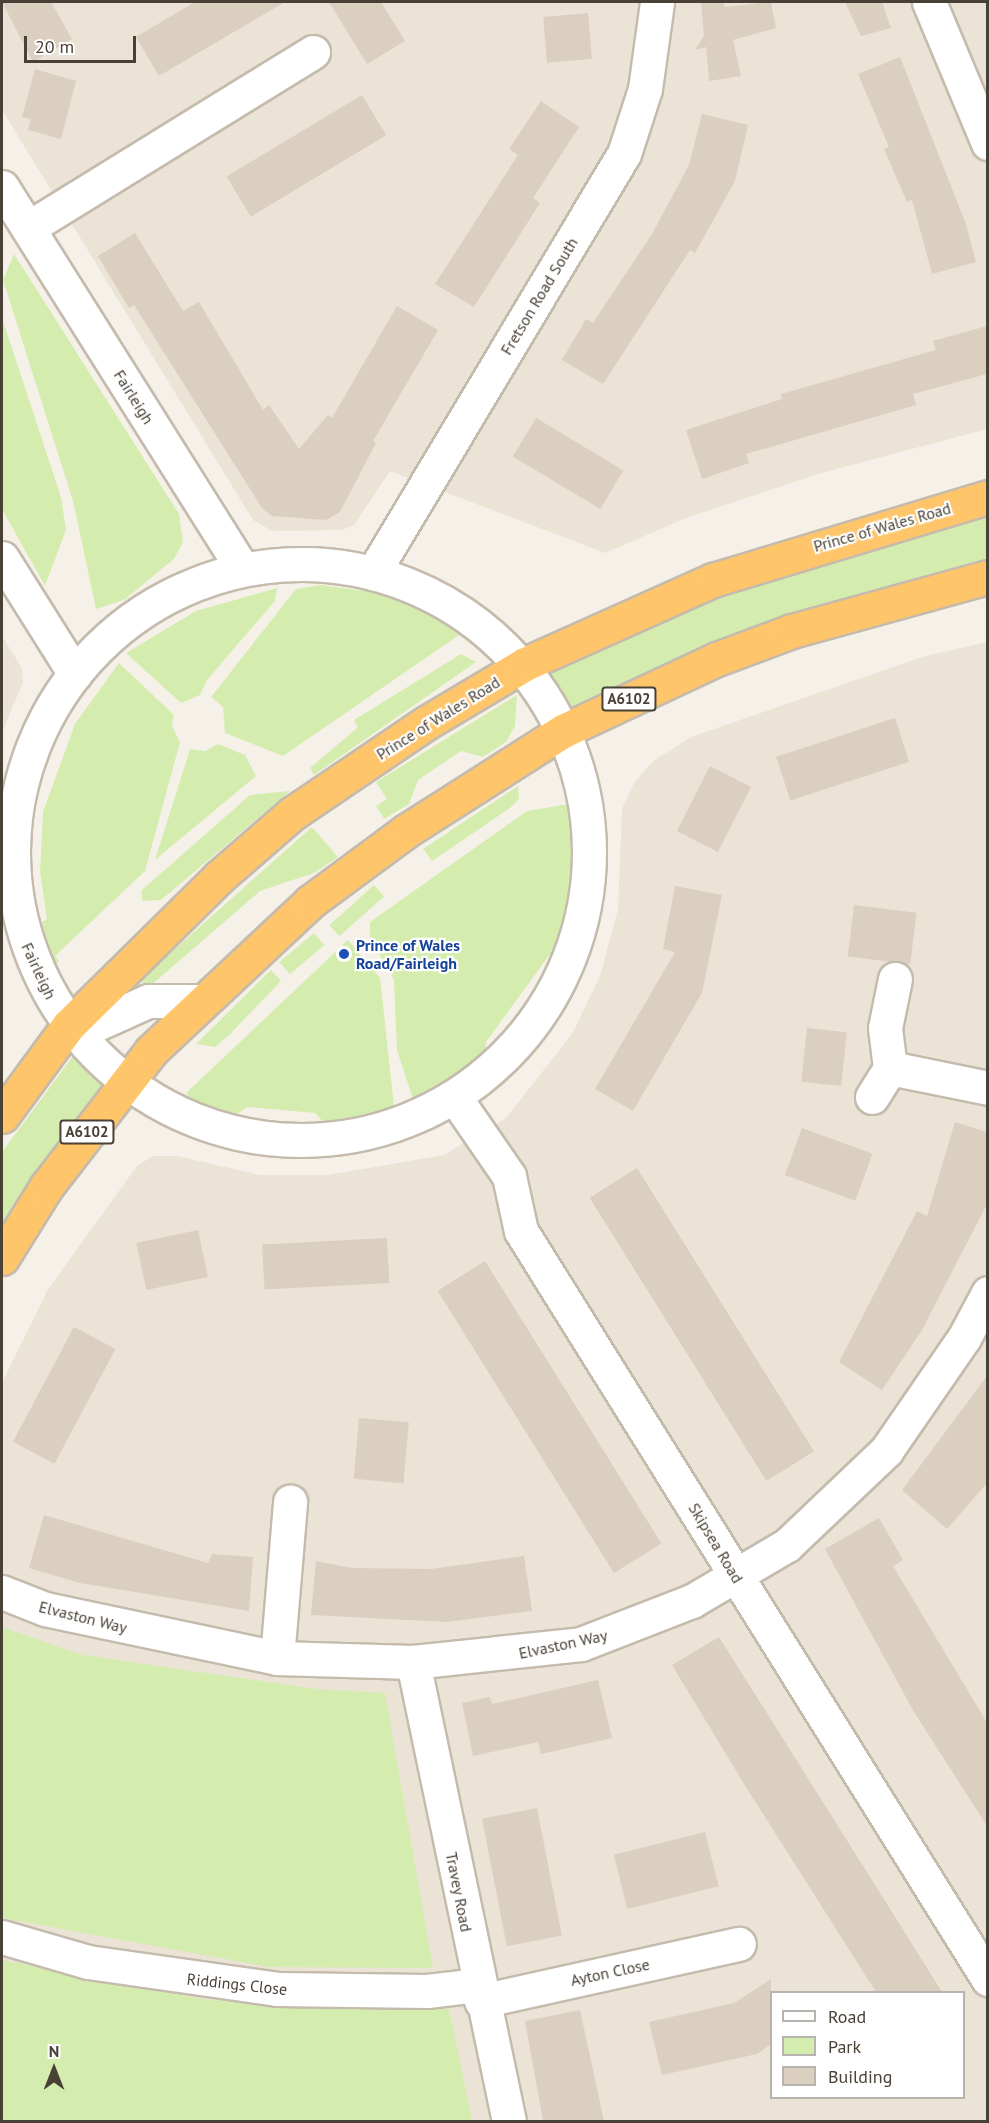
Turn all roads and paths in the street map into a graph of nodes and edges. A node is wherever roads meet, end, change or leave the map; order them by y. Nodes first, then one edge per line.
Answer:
1 (657, 2) edge
2 (929, 2) edge
3 (313, 52) dead end
4 (987, 142) edge
5 (2, 187) edge
6 (28, 228) junction
7 (987, 497) edge
8 (2, 558) edge
9 (240, 565) junction
10 (373, 573) junction
11 (987, 577) edge
12 (525, 664) junction
13 (75, 674) junction
14 (563, 731) junction
15 (9, 796) edge
16 (895, 979) dead end
17 (199, 1001) junction
18 (68, 1026) junction
19 (890, 1068) junction
20 (128, 1077) junction
21 (987, 1088) edge
22 (872, 1097) dead end
23 (458, 1102) junction
24 (2, 1116) edge
25 (2, 1258) edge
26 (987, 1293) edge
27 (290, 1502) dead end
28 (737, 1578) junction
29 (2, 1592) edge
30 (277, 1658) junction
31 (412, 1662) junction
32 (2, 1937) edge
33 (739, 1944) dead end
34 (987, 1979) edge
35 (479, 1993) junction
36 (509, 2121) edge

1 - 10 street, Fretson Road South
2 - 4 street
3 - 6 street
5 - 6 street, Fairleigh
6 - 9 street, Fairleigh
7 - 12 highway, Prince of Wales Road
8 - 13 street
9 - 10 street, Fairleigh
9 - 13 street, Fairleigh
10 - 12 street, Fairleigh
11 - 14 highway, A6102
12 - 14 street
12 - 18 highway, Prince of Wales Road
13 - 15 street, Fairleigh
14 - 17 highway, A6102
14 - 23 street
15 - 18 street, Fairleigh
16 - 19 street
17 - 18 street
17 - 20 highway, A6102
18 - 20 street
18 - 24 highway, Prince of Wales Road
19 - 21 street
19 - 22 street
20 - 23 street
20 - 25 highway, A6102
23 - 28 street, Skipsea Road
26 - 28 street, Elvaston Way
27 - 30 street
28 - 31 street, Elvaston Way
28 - 34 street, Skipsea Road
29 - 30 street, Elvaston Way
30 - 31 street, Elvaston Way
31 - 35 street, Travey Road
32 - 35 street, Riddings Close
33 - 35 street, Ayton Close
35 - 36 street, Travey Road

